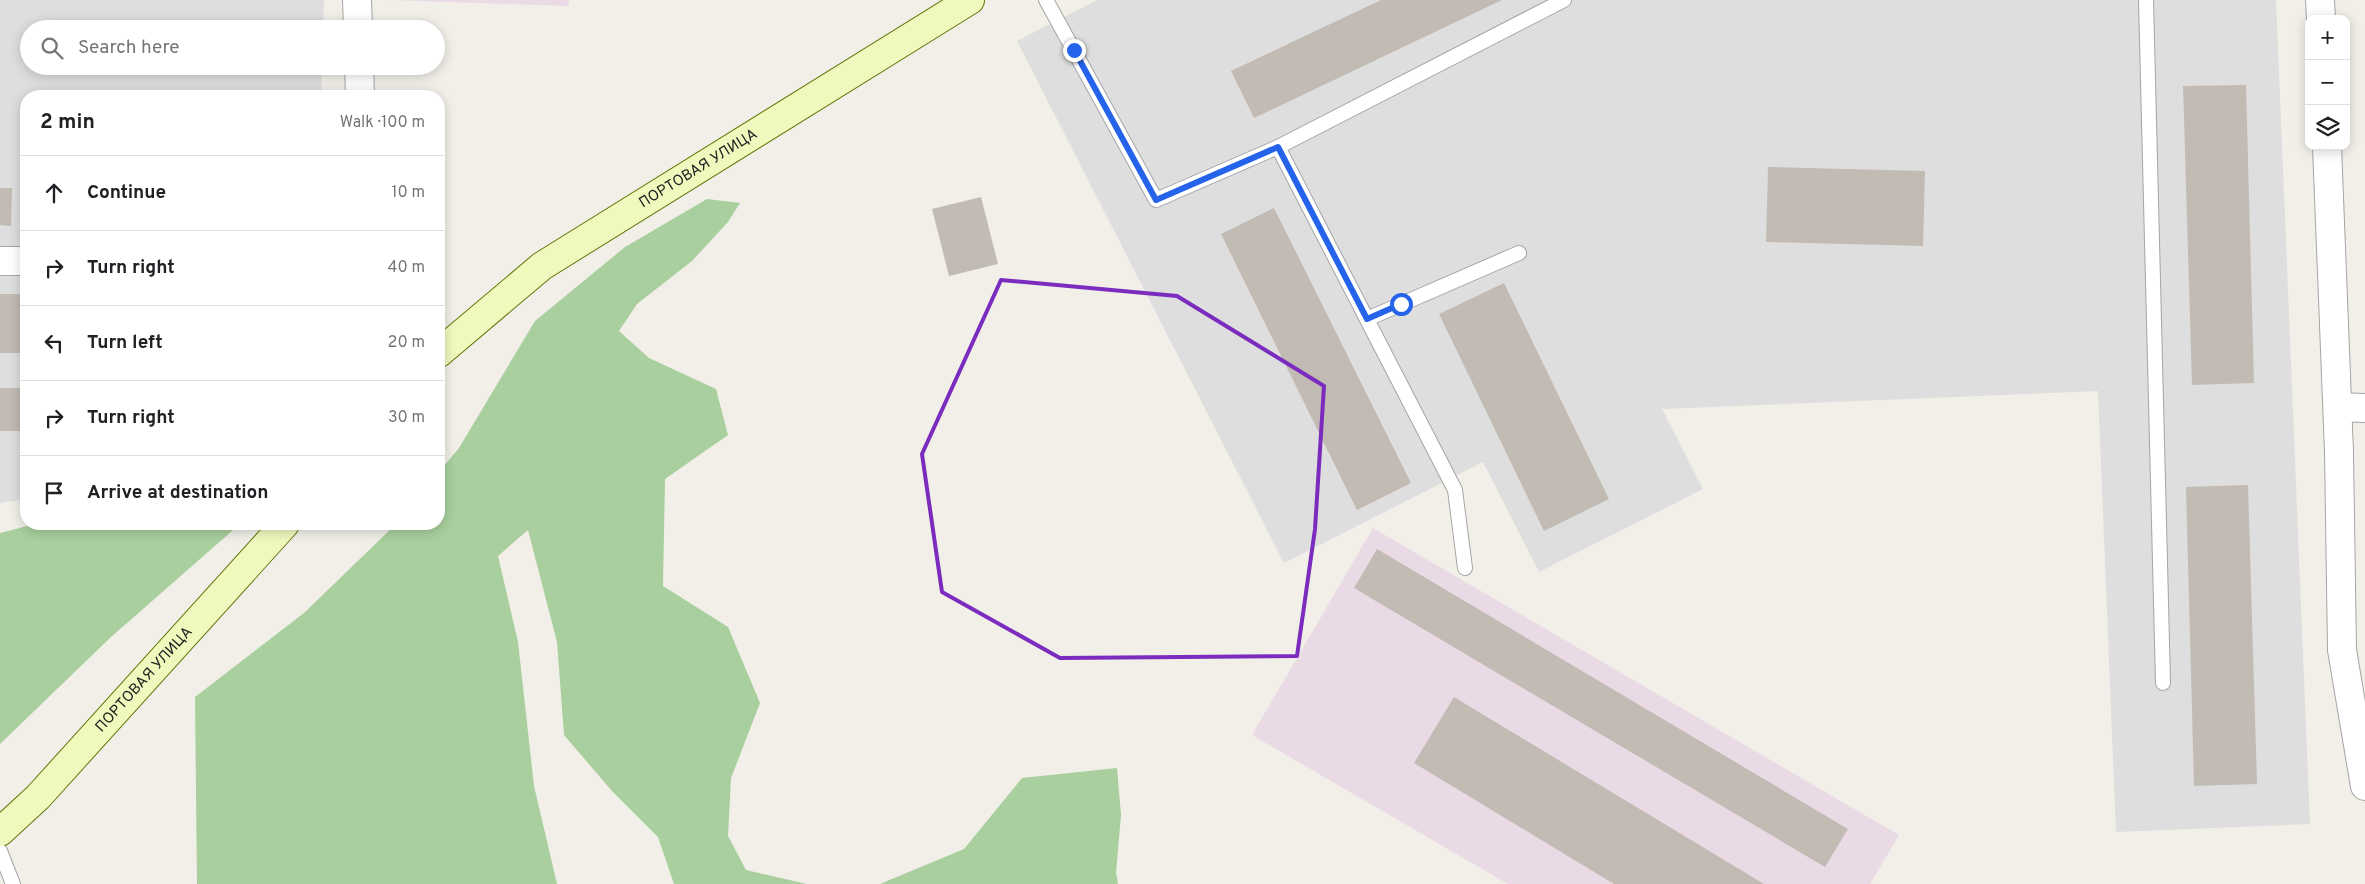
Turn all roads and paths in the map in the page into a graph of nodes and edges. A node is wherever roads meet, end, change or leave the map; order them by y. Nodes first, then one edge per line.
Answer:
1 (357, 0) edge
2 (970, 0) edge
3 (1046, 0) edge
4 (1564, 0) edge
5 (2146, 0) edge
6 (2320, 0) edge
7 (2321, 15) edge
8 (358, 20) edge
9 (359, 75) edge
10 (360, 90) edge
11 (1278, 147) junction
12 (2327, 150) edge
13 (1519, 254) dead end
14 (0, 261) edge
15 (20, 261) edge
16 (1367, 319) junction
17 (445, 348) edge
18 (2338, 407) junction
19 (2365, 408) edge
20 (280, 530) edge
21 (1465, 568) dead end
22 (2163, 683) dead end
23 (2365, 786) edge
24 (0, 832) edge
25 (0, 851) edge
26 (12, 884) edge

1 - 8 street
2 - 17 street, ПОРТОВАЯ УЛИЦА
3 - 11 lane
4 - 11 lane
5 - 22 lane
6 - 7 street
9 - 10 street
11 - 16 lane
12 - 18 street
13 - 16 lane
14 - 15 street
16 - 21 lane
18 - 19 street
18 - 23 street
20 - 24 street, ПОРТОВАЯ УЛИЦА
25 - 26 lane

